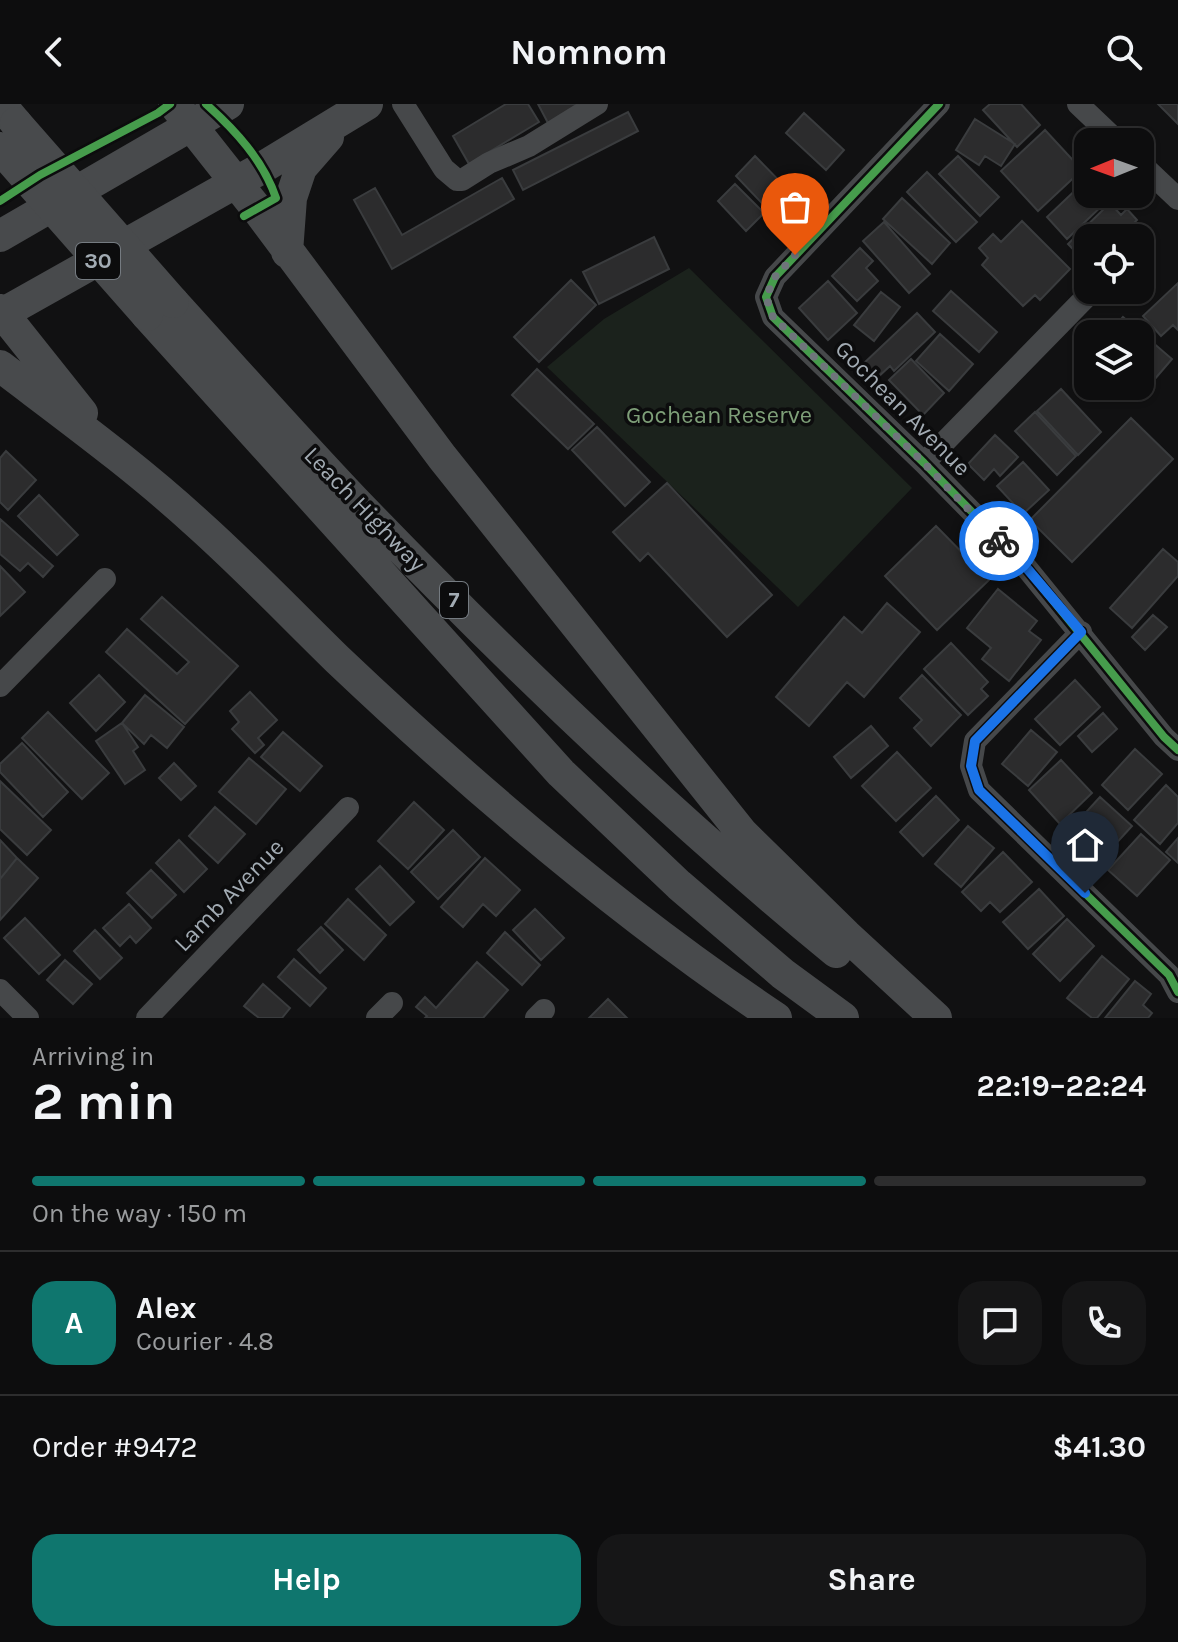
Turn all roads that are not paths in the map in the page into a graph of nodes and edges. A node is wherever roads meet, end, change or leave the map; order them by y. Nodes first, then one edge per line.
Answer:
1 (228, 104) edge
2 (403, 104) edge
3 (597, 104) edge
4 (939, 104) edge
5 (1078, 104) edge
6 (355, 112) edge
7 (182, 115) edge
8 (5, 125) edge
9 (1103, 128) edge
10 (1154, 176) edge
11 (235, 183) junction
12 (1178, 199) edge
13 (0, 236) edge
14 (287, 252) junction
15 (1079, 304) edge
16 (160, 308) junction
17 (1, 313) edge
18 (0, 366) edge
19 (117, 456) junction
20 (924, 463) junction
21 (105, 579) dead end
22 (1081, 632) junction
23 (0, 686) edge
24 (1178, 750) edge
25 (348, 808) dead end
26 (0, 990) edge
27 (1178, 992) edge
28 (28, 1018) edge
29 (147, 1018) edge
30 (776, 1018) edge
31 (843, 1018) edge
32 (929, 1018) edge
33 (936, 1018) edge

1 - 7 highway
2 - 3 street
4 - 20 street, Gochean Avenue
5 - 9 street
6 - 11 highway, 30
6 - 14 highway
7 - 11 highway
7 - 13 highway
8 - 16 highway, Leach Highway / 7, bridge
10 - 12 street
11 - 14 highway
11 - 17 highway, 30
14 - 33 highway
15 - 20 street
16 - 31 highway, Leach Highway / 7
16 - 32 highway, Leach Highway / 7
17 - 19 highway
18 - 19 highway
19 - 30 highway
20 - 22 street, Gochean Avenue
21 - 23 street
22 - 24 street, Gochean Avenue
22 - 27 street
25 - 29 street, Lamb Avenue
26 - 28 street

